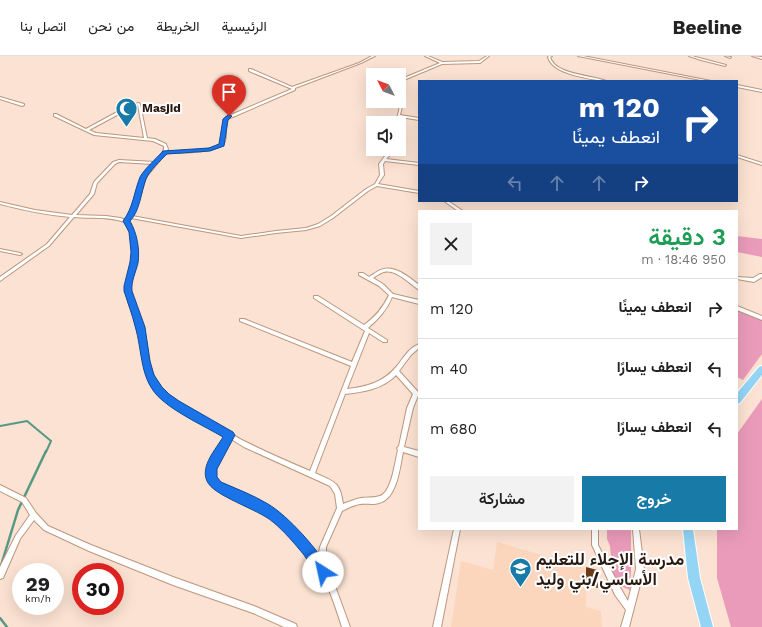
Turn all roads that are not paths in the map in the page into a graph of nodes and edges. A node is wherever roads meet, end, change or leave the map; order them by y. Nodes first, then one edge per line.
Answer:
1 (374, 56) edge
2 (426, 56) edge
3 (488, 56) edge
4 (551, 56) edge
5 (579, 56) edge
6 (690, 56) edge
7 (753, 56) edge
8 (762, 58) edge
9 (442, 63) junction
10 (725, 65) dead end
11 (250, 70) dead end
12 (406, 78) edge
13 (600, 80) edge
14 (705, 80) edge
15 (738, 86) edge
16 (293, 88) junction
17 (762, 91) edge
18 (0, 98) edge
19 (23, 105) dead end
20 (401, 108) edge
21 (55, 115) dead end
22 (399, 116) edge
23 (406, 117) edge
24 (418, 118) edge
25 (86, 130) junction
26 (146, 139) junction
27 (165, 152) junction
28 (386, 156) edge
29 (738, 156) edge
30 (384, 160) junction
31 (156, 163) junction
32 (418, 164) edge
33 (762, 164) edge
34 (376, 186) junction
35 (418, 192) edge
36 (447, 202) edge
37 (0, 203) edge
38 (459, 210) edge
39 (72, 216) junction
40 (128, 219) junction
41 (0, 250) edge
42 (20, 254) dead end
43 (362, 274) dead end
44 (762, 274) edge
45 (370, 278) junction
46 (738, 278) edge
47 (0, 279) edge
48 (418, 287) edge
49 (391, 295) junction
50 (316, 297) dead end
51 (418, 302) edge
52 (738, 308) edge
53 (762, 318) edge
54 (242, 320) dead end
55 (366, 329) junction
56 (385, 341) dead end
57 (418, 346) edge
58 (353, 365) junction
59 (762, 369) edge
60 (396, 372) junction
61 (343, 392) junction
62 (418, 393) edge
63 (738, 398) edge
64 (230, 435) junction
65 (400, 448) junction
66 (418, 454) edge
67 (311, 475) junction
68 (0, 488) edge
69 (340, 508) junction
70 (34, 515) junction
71 (457, 530) edge
72 (595, 530) edge
73 (636, 530) edge
74 (688, 530) edge
75 (323, 572) junction
76 (0, 575) edge
77 (629, 609) junction
78 (293, 627) edge
79 (346, 627) edge
80 (437, 627) edge
81 (625, 627) edge
82 (707, 627) edge

1 - 16 street
2 - 9 street
3 - 9 street
4 - 13 street
5 - 14 street
6 - 10 street
7 - 8 street
9 - 12 street
11 - 16 street
15 - 17 street
16 - 27 street
18 - 19 street
20 - 22 street
21 - 25 street
23 - 24 street
25 - 26 street
25 - 26 street
26 - 27 street
27 - 31 street
28 - 30 street
29 - 33 street
30 - 32 street
30 - 34 street
31 - 39 street
31 - 40 street
34 - 35 street
34 - 40 street
36 - 38 street
37 - 39 street
39 - 40 street
39 - 47 street
40 - 64 street
41 - 42 street
43 - 45 street
44 - 46 street
45 - 48 street
45 - 49 street
49 - 51 street
49 - 55 street
50 - 55 street
52 - 53 street
54 - 58 street
55 - 56 street
55 - 58 street
57 - 60 street
58 - 61 street
59 - 63 main road
60 - 61 street
60 - 62 street
61 - 67 street
62 - 65 street
64 - 67 street
64 - 75 street
65 - 66 street
65 - 69 street
67 - 69 street
68 - 70 street
69 - 75 street
70 - 76 street
70 - 78 street
71 - 80 street
72 - 77 street
73 - 77 street
74 - 82 main road
75 - 79 street
77 - 81 street

